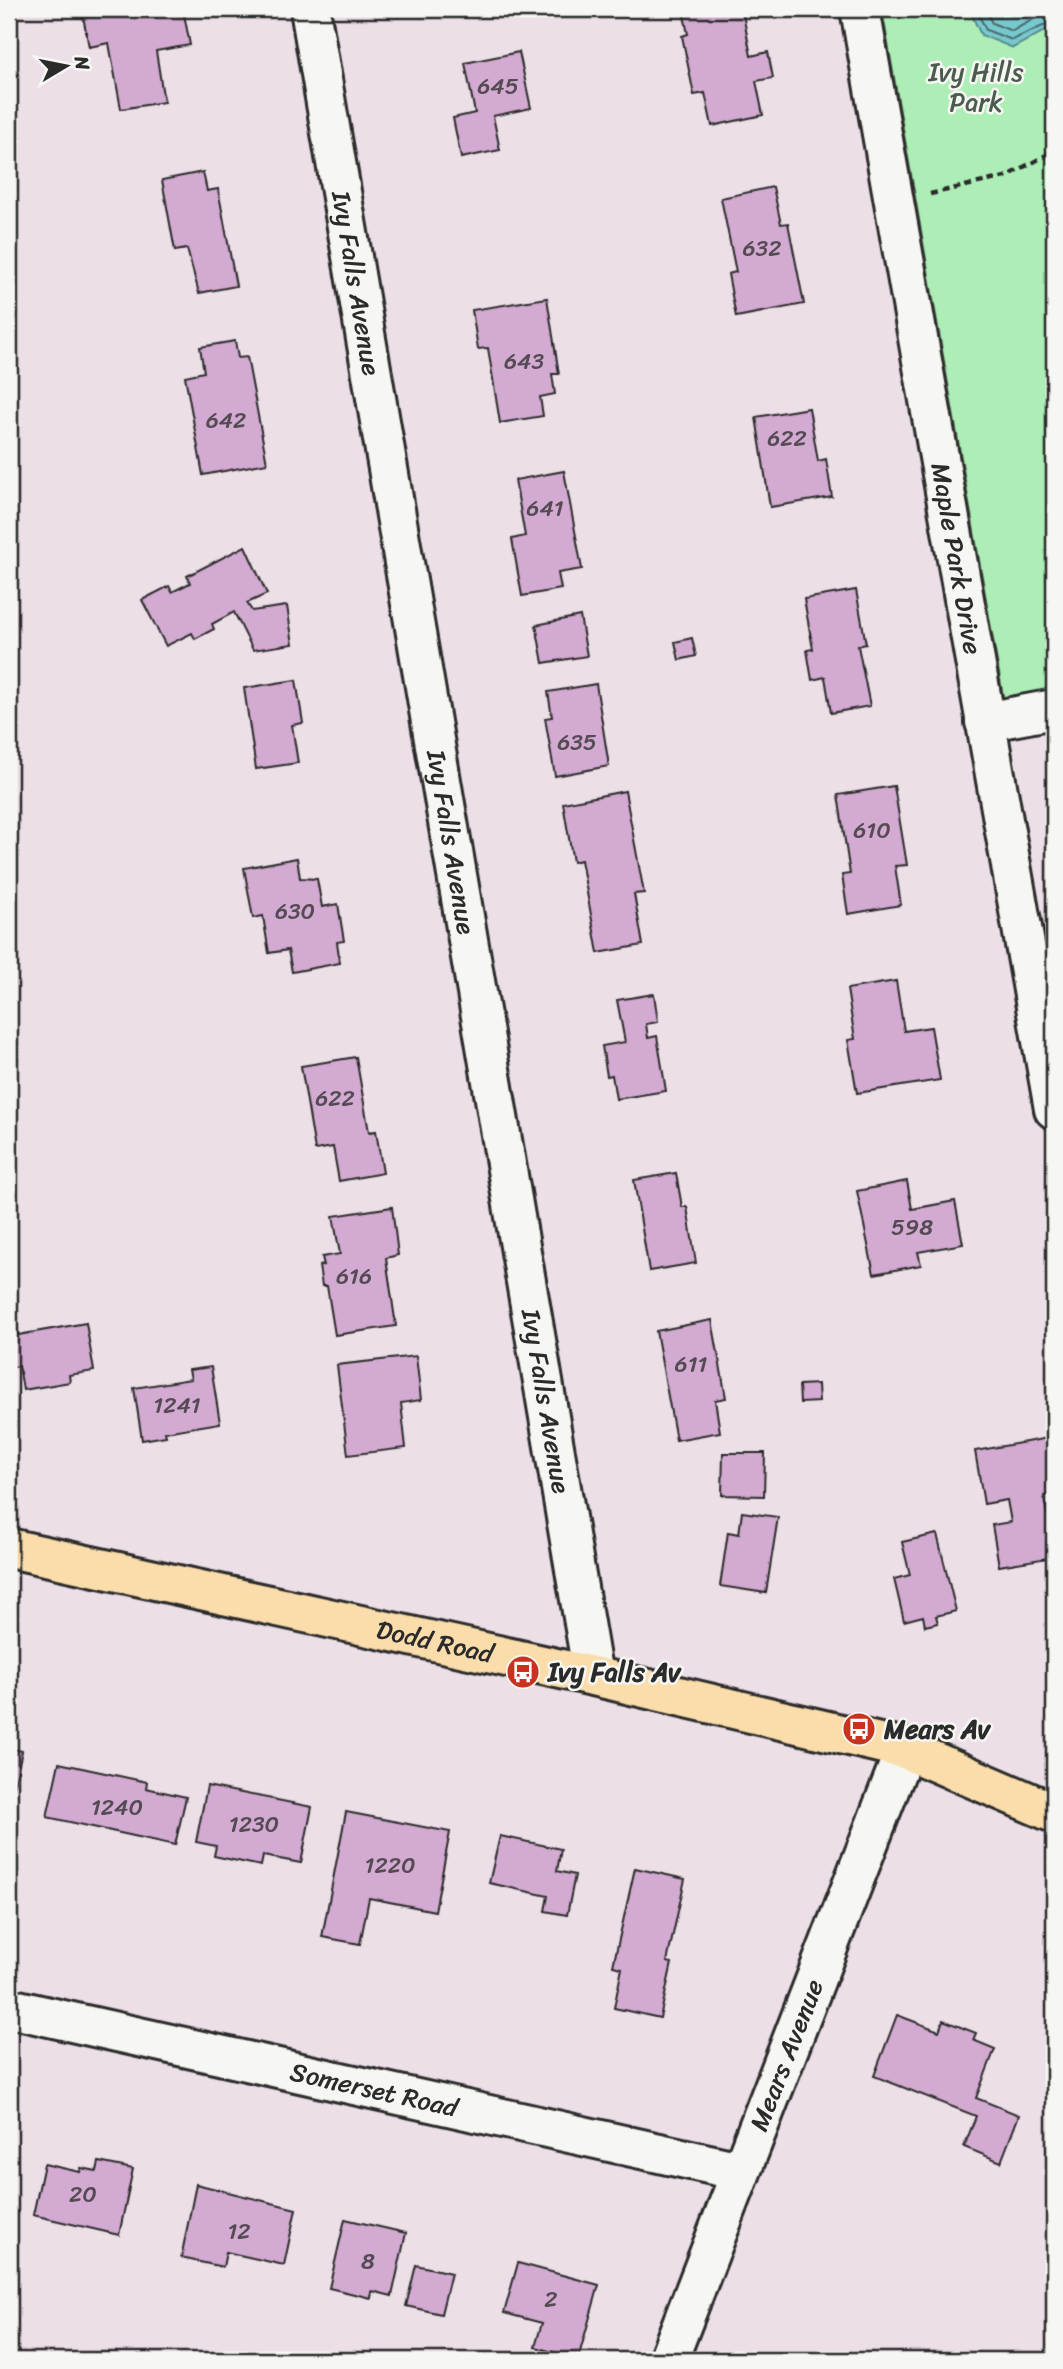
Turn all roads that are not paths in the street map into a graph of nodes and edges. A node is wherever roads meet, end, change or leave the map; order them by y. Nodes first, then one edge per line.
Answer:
1 (310, 9) edge
2 (860, 9) edge
3 (1054, 709) edge
4 (985, 722) junction
5 (1051, 1067) edge
6 (1054, 1109) edge
7 (9, 1548) edge
8 (593, 1676) junction
9 (905, 1749) junction
10 (1054, 1813) edge
11 (9, 2008) edge
12 (740, 2171) junction
13 (668, 2360) edge

1 - 8 street, Ivy Falls Avenue
2 - 4 street, Maple Park Drive
3 - 4 street
4 - 5 street, Maple Park Drive
5 - 6 street, Maple Park Drive
7 - 8 main road, Dodd Road
8 - 9 main road, Dodd Road
9 - 10 main road, Dodd Road
9 - 12 street, Mears Avenue
11 - 12 street, Somerset Road
12 - 13 street, Mears Avenue

